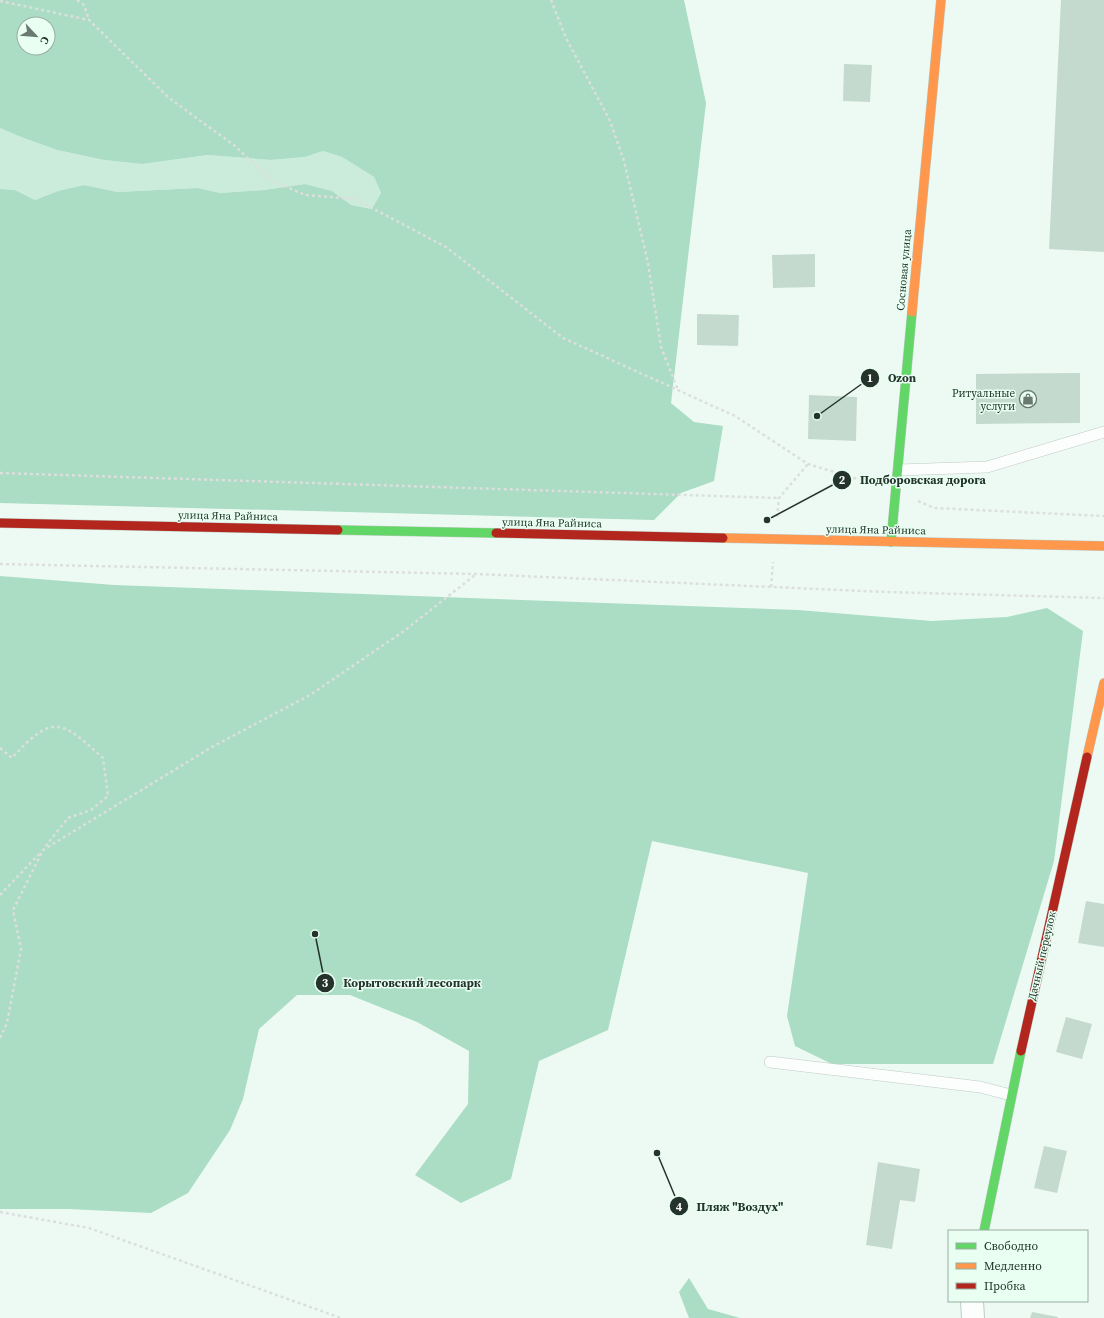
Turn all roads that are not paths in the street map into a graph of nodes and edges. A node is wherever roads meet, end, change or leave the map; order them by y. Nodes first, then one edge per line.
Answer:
1 (942, 0) edge
2 (1104, 432) edge
3 (898, 470) junction
4 (0, 523) edge
5 (891, 542) junction
6 (1104, 546) edge
7 (1104, 682) edge
8 (770, 1062) dead end
9 (1011, 1095) junction
10 (984, 1230) edge
11 (972, 1302) edge
12 (973, 1318) edge

1 - 3 street, Сосновая улица
2 - 3 lane
3 - 5 street, Сосновая улица
4 - 5 street, улица Яна Райниса
5 - 6 street, улица Яна Райниса
7 - 9 street, Дачный переулок
8 - 9 lane
9 - 10 street, Дачный переулок
11 - 12 street

